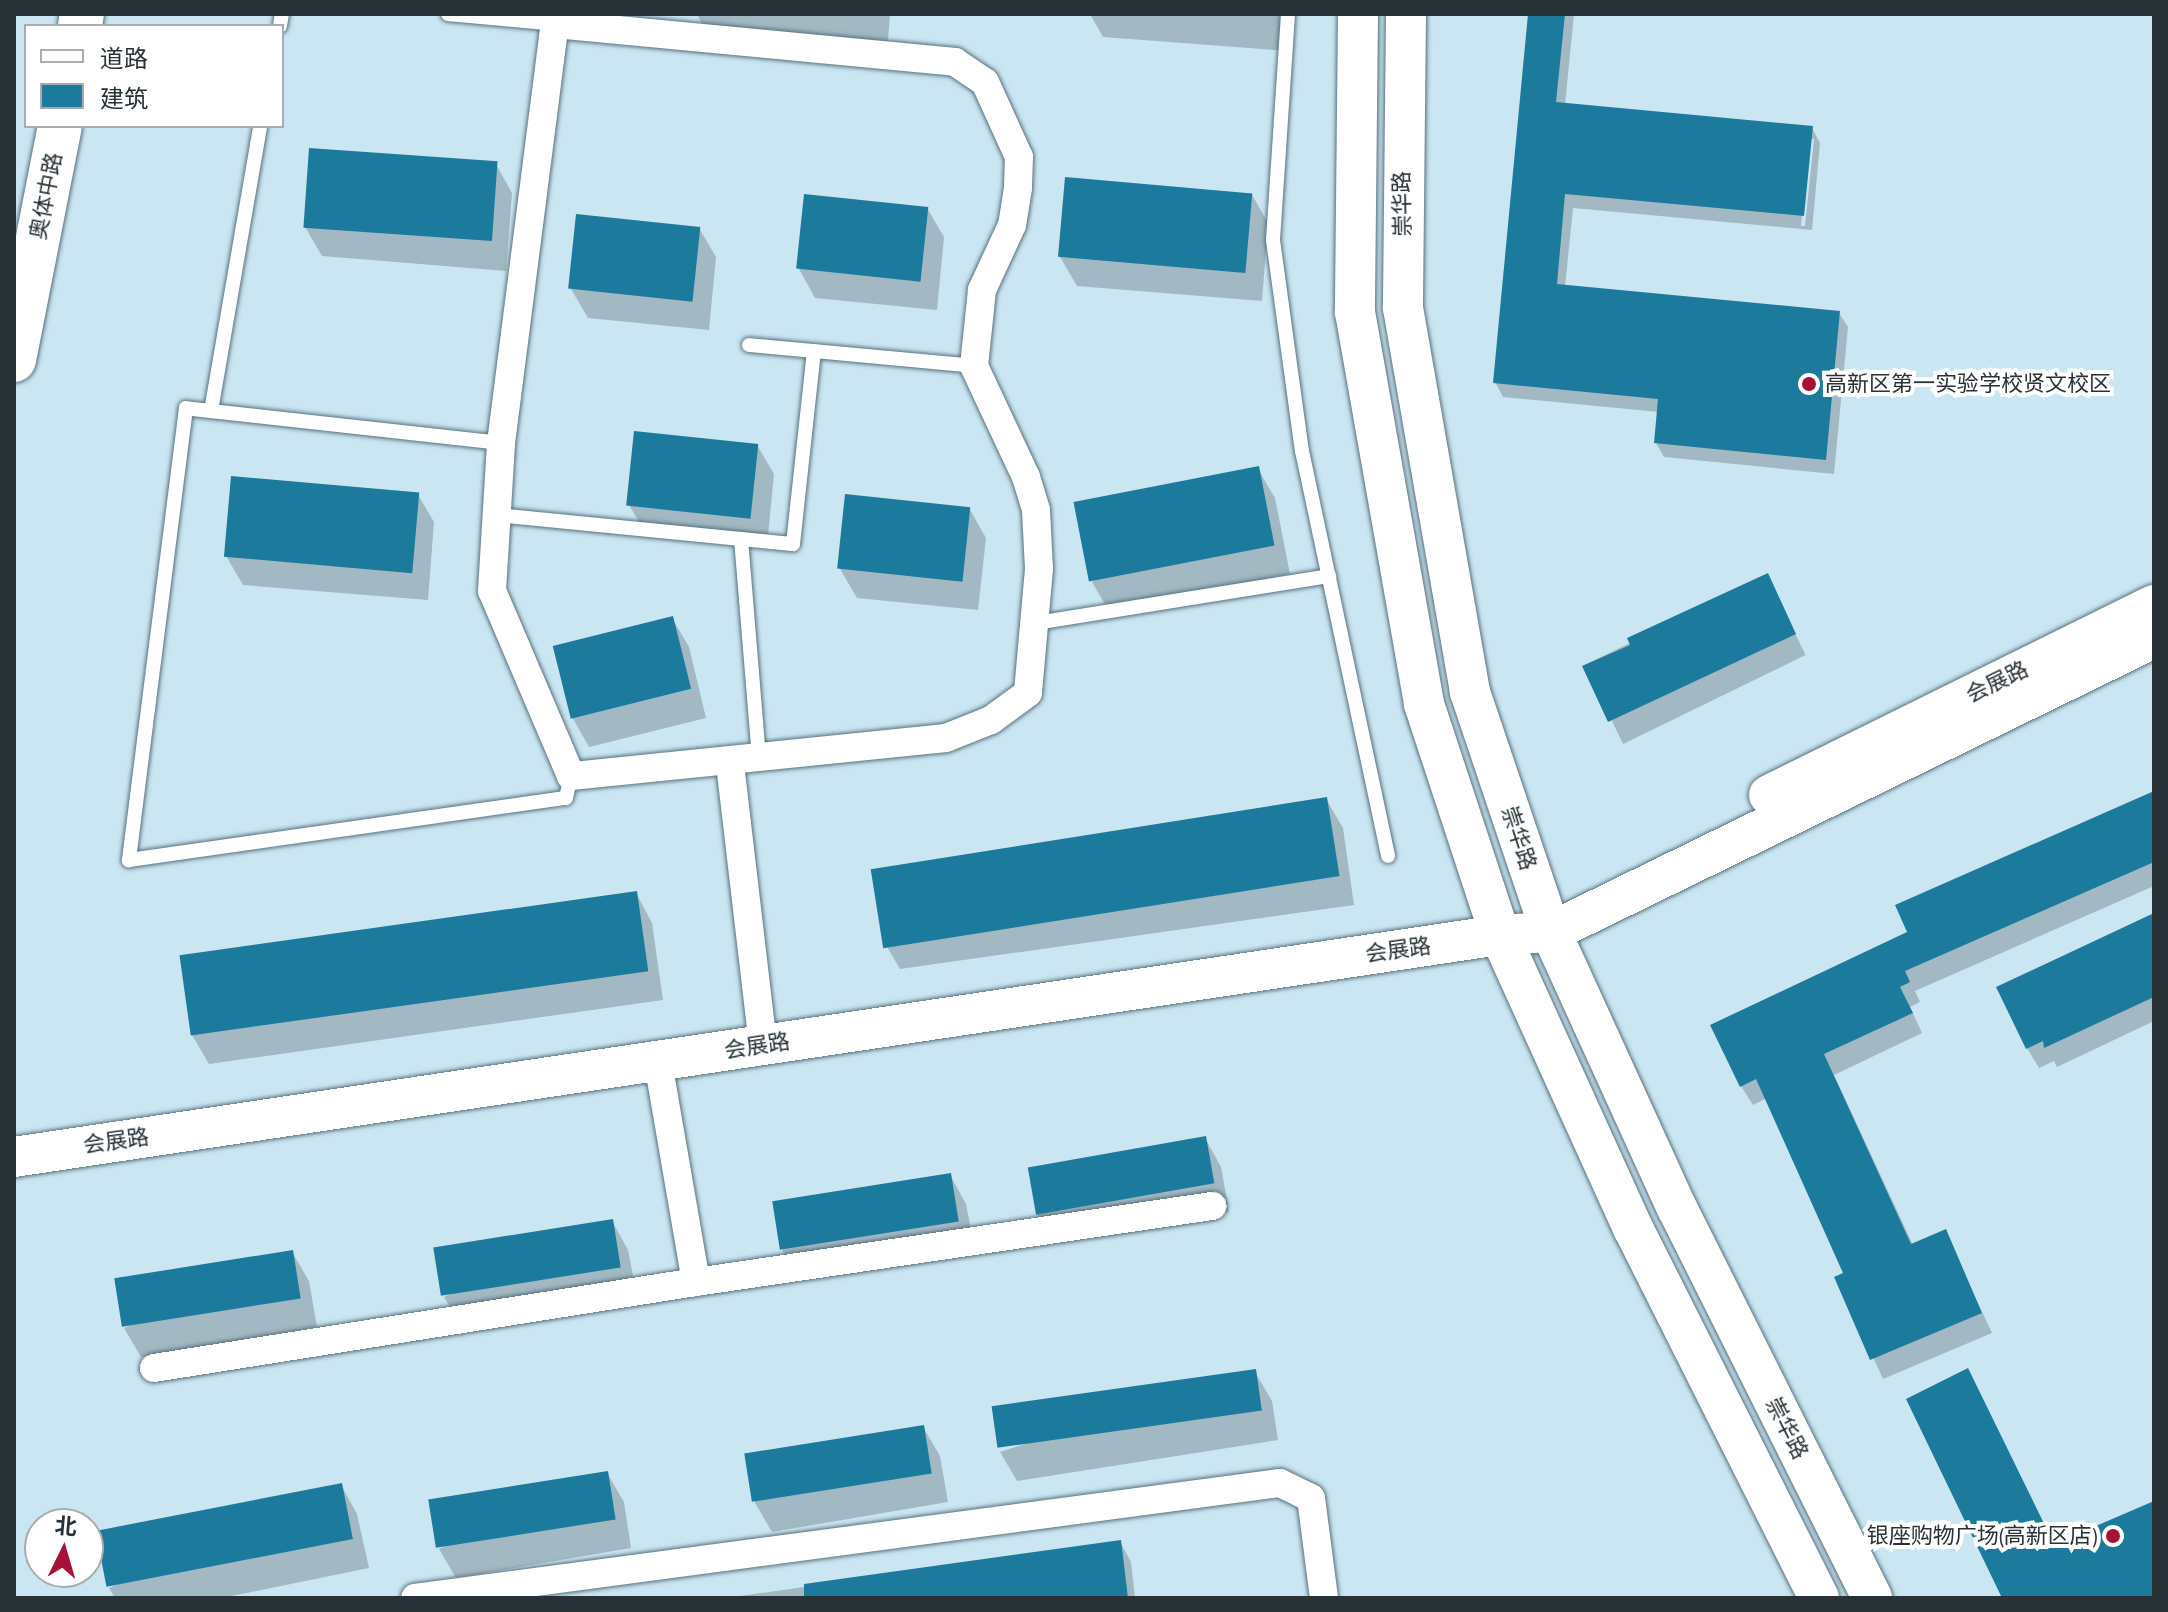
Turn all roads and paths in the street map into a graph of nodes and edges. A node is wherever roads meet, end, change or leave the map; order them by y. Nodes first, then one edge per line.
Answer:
1 (448, 14) edge
2 (1288, 14) edge
3 (1358, 14) edge
4 (1406, 14) edge
5 (641, 22) edge
6 (555, 24) junction
7 (59, 128) edge
8 (260, 128) edge
9 (26, 231) edge
10 (749, 345) dead end
11 (814, 351) junction
12 (14, 360) edge
13 (974, 366) junction
14 (211, 411) junction
15 (501, 443) junction
16 (496, 515) junction
17 (741, 539) junction
18 (1329, 576) junction
19 (2154, 605) edge
20 (1036, 623) junction
21 (2154, 638) edge
22 (759, 760) junction
23 (730, 764) junction
24 (571, 776) junction
25 (1388, 856) dead end
26 (1545, 918) junction
27 (1500, 935) junction
28 (763, 1045) junction
29 (658, 1061) junction
30 (14, 1157) edge
31 (1212, 1206) dead end
32 (696, 1282) junction
33 (154, 1368) dead end
34 (415, 1598) edge
35 (1324, 1598) edge
36 (1819, 1598) edge
37 (1872, 1598) edge

1 - 6 lane
2 - 18 lane
3 - 27 main road
4 - 26 main road, 崇华路
5 - 6 street
5 - 13 street
6 - 15 street
7 - 9 main road, 奥体中路
8 - 14 lane
9 - 12 main road, 奥体中路
10 - 11 lane
11 - 13 lane
11 - 17 lane
13 - 20 street
14 - 15 lane
14 - 24 lane
15 - 16 street
16 - 17 lane
16 - 24 street
17 - 22 lane
18 - 20 lane
18 - 25 lane
19 - 26 main road, 会展路
20 - 22 street
21 - 26 main road, 会展路
22 - 23 street
23 - 24 street
23 - 28 street
26 - 27 main road, 会展路
26 - 37 main road, 崇华路
27 - 28 main road, 会展路
27 - 36 main road
28 - 29 main road, 会展路
29 - 30 main road, 会展路
29 - 32 street
31 - 32 street
32 - 33 street
34 - 35 street

